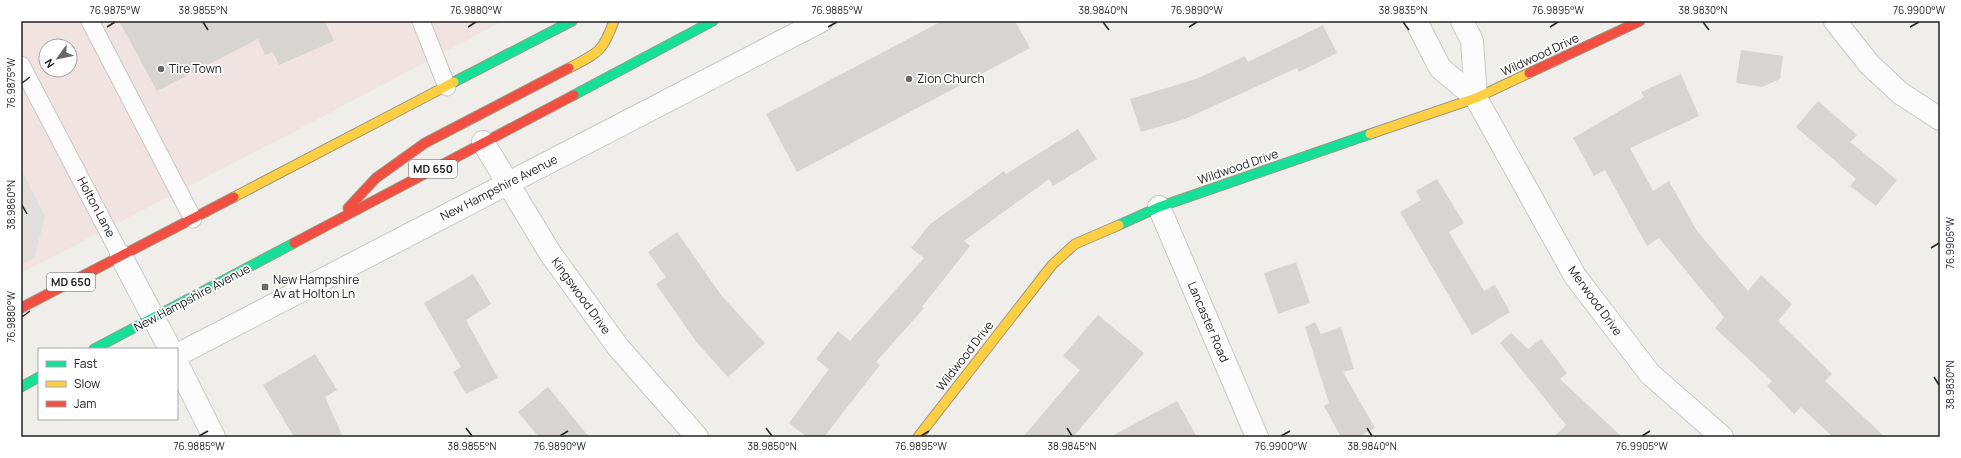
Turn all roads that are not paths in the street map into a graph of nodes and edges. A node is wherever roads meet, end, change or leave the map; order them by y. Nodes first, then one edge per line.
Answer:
1 (90, 21) edge
2 (420, 21) edge
3 (572, 21) edge
4 (614, 21) edge
5 (713, 21) edge
6 (821, 21) edge
7 (1416, 21) edge
8 (1462, 21) edge
9 (1640, 21) edge
10 (1835, 21) edge
11 (21, 65) edge
12 (447, 87) junction
13 (1476, 98) junction
14 (1940, 119) edge
15 (483, 142) junction
16 (508, 183) junction
17 (1159, 207) junction
18 (193, 219) junction
19 (334, 222) junction
20 (122, 256) junction
21 (21, 308) edge
22 (154, 318) junction
23 (96, 348) edge
24 (169, 348) edge
25 (178, 354) edge
26 (178, 365) edge
27 (38, 378) edge
28 (21, 387) edge
29 (214, 437) edge
30 (697, 437) edge
31 (918, 437) edge
32 (1257, 437) edge
33 (1722, 437) edge

1 - 18 lane
2 - 12 lane
3 - 12 main road, MD 650
4 - 19 main road
5 - 15 main road, New Hampshire Avenue / MD 650
6 - 16 street, New Hampshire Avenue
7 - 13 street, Merwood Drive
8 - 13 street, Merwood Drive
9 - 13 main road, Wildwood Drive
10 - 14 street
11 - 20 lane, Holton Lane
12 - 18 main road, MD 650
13 - 17 main road, Wildwood Drive
13 - 33 street, Merwood Drive
15 - 16 street, Kingswood Drive
15 - 19 main road, New Hampshire Avenue / MD 650
16 - 25 street, New Hampshire Avenue
16 - 30 street, Kingswood Drive
17 - 31 main road, Wildwood Drive
17 - 32 street, Lancaster Road
18 - 20 main road, MD 650
19 - 22 main road, New Hampshire Avenue / MD 650
20 - 21 main road, MD 650
20 - 22 street, Holton Lane
22 - 23 main road, New Hampshire Avenue / MD 650
22 - 24 street, Holton Lane
26 - 29 street
27 - 28 main road

